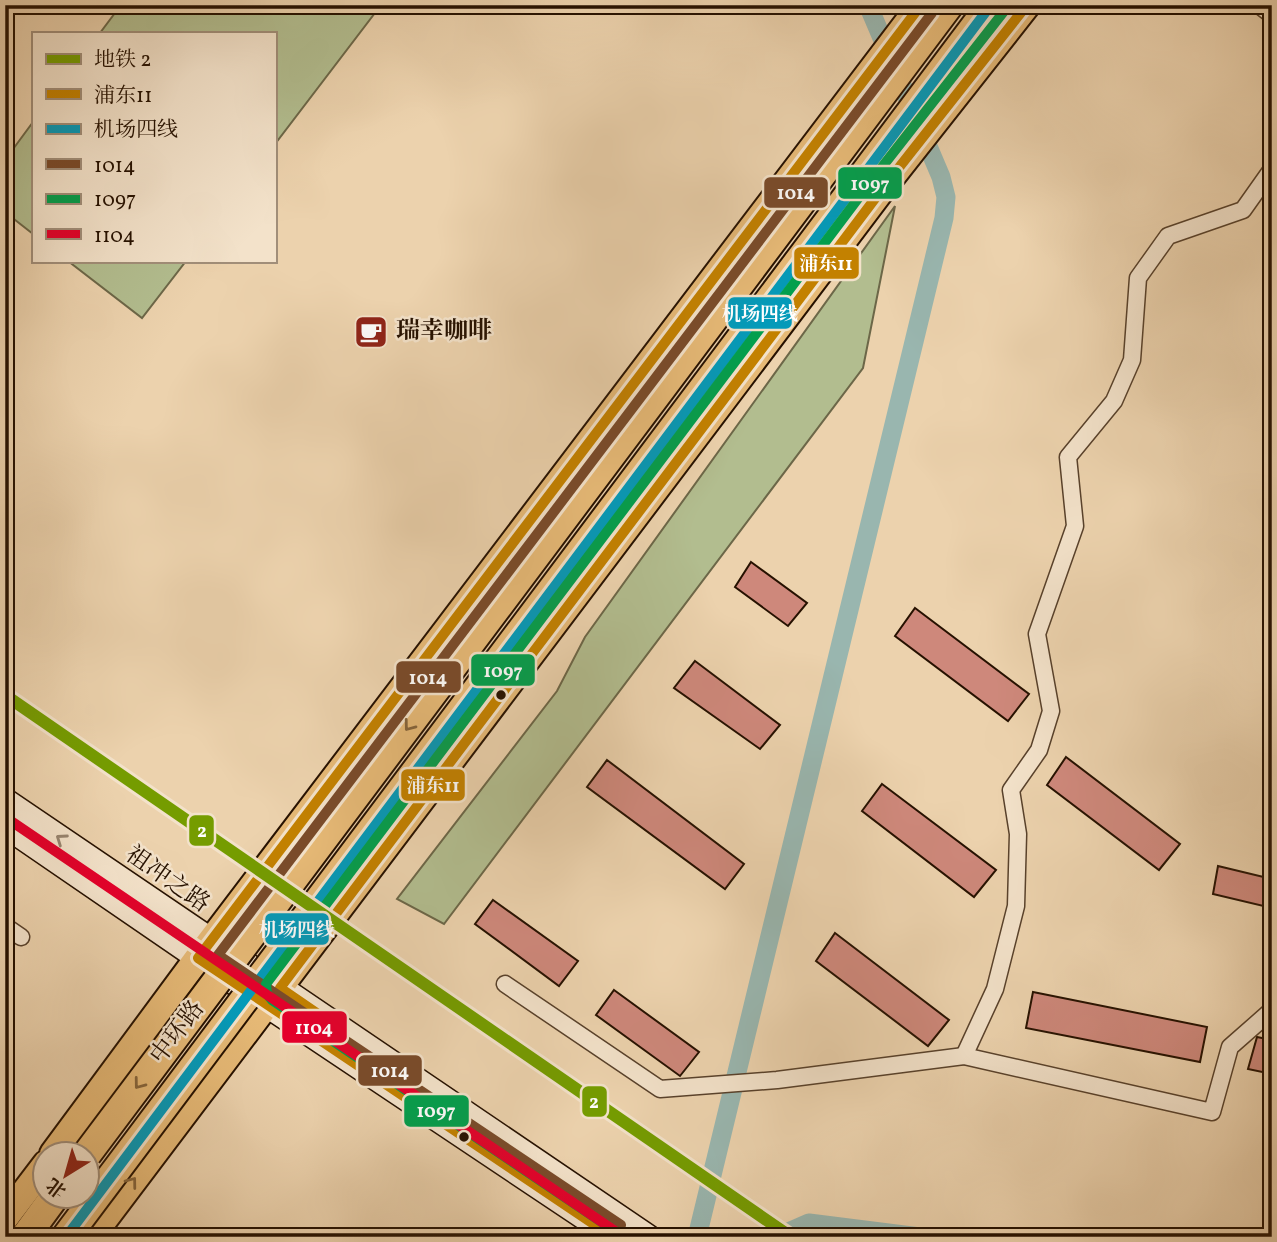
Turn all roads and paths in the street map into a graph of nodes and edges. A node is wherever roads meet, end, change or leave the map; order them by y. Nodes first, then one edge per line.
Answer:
1 (949, 5) edge
2 (991, 5) edge
3 (1027, 5) edge
4 (1263, 5) edge
5 (920, 6) edge
6 (1272, 12) edge
7 (1272, 169) edge
8 (5, 800) edge
9 (5, 826) edge
10 (5, 926) edge
11 (21, 937) dead end
12 (205, 950) junction
13 (505, 984) dead end
14 (273, 996) junction
15 (1272, 1010) edge
16 (964, 1056) junction
17 (63, 1140) edge
18 (98, 1140) edge
19 (32, 1183) edge
20 (45, 1210) edge
21 (597, 1213) junction
22 (5, 1219) edge
23 (25, 1237) edge
24 (66, 1237) edge
25 (91, 1237) edge
26 (614, 1237) edge
27 (649, 1237) edge

1 -> 18 highway, 中环路, bridge
2 - 24 highway, 中环路, bridge
3 - 14 main road
4 - 6 street
5 - 12 main road
7 - 16 street
12 -> 8 main road, 祖冲之路
9 - 12 main road, 祖冲之路
10 - 11 street
12 - 14 main road, 祖冲之路
12 - 17 main road
13 - 16 street
14 - 21 main road, 祖冲之路
25 -> 14 main road
15 - 16 street
19 - 22 main road
20 - 23 highway
21 - 26 main road, 祖冲之路
21 - 27 main road, 祖冲之路

